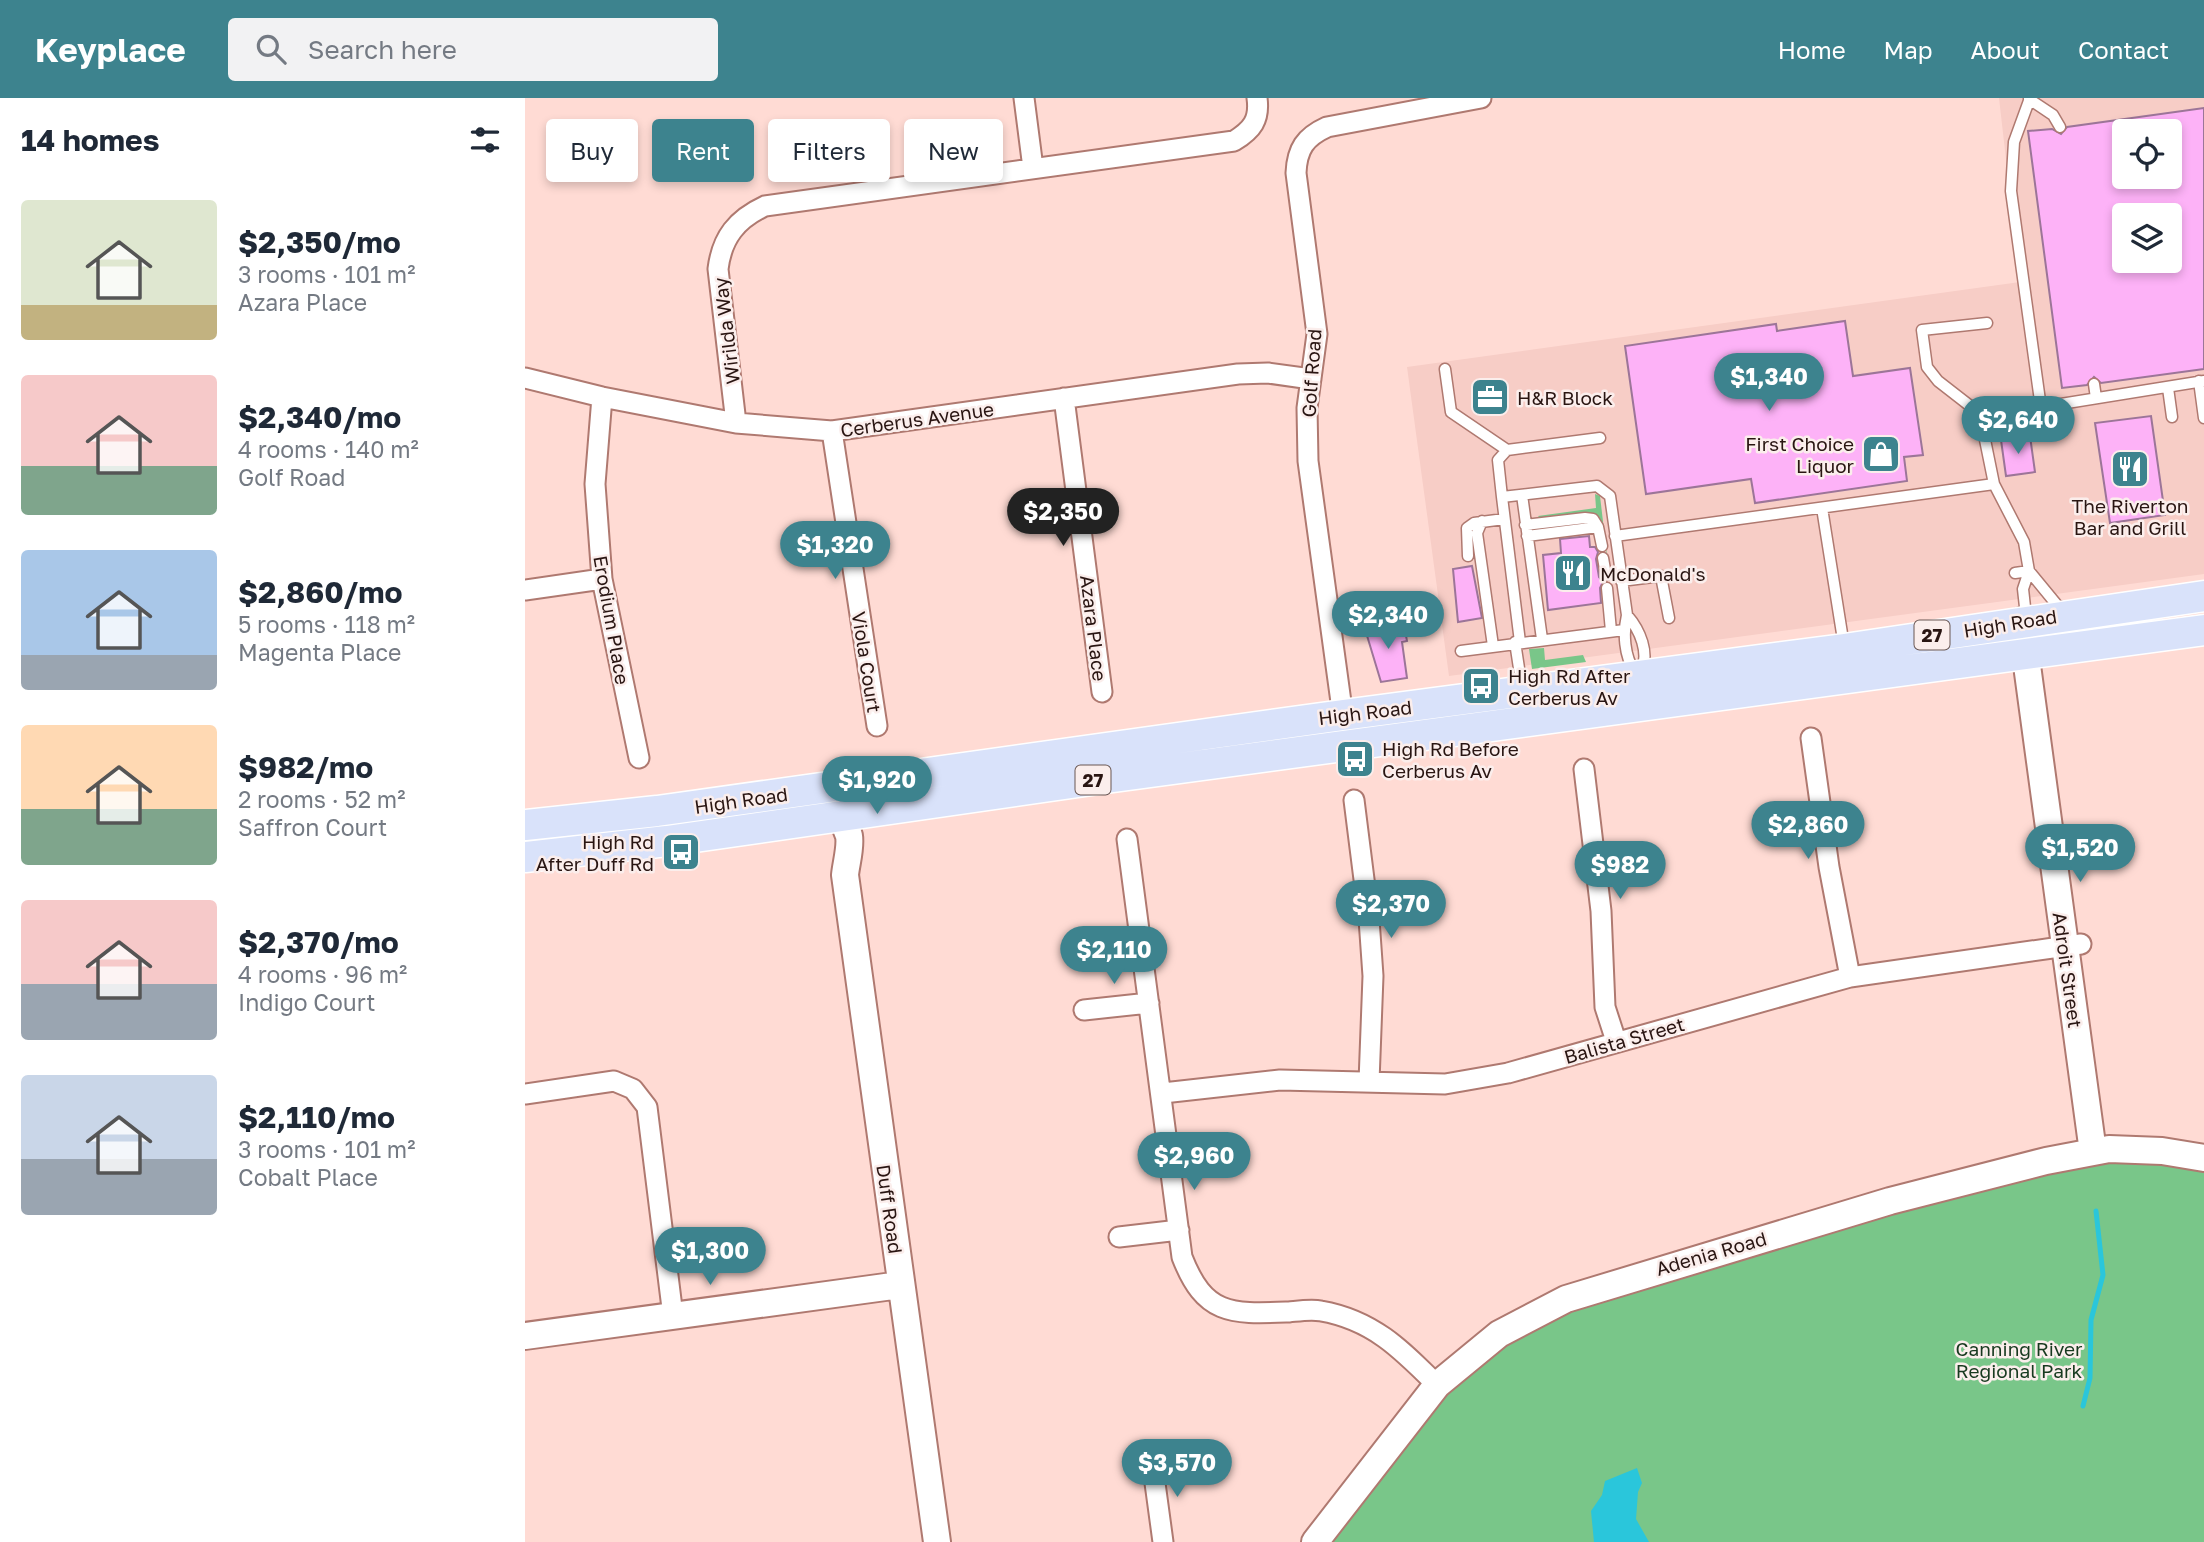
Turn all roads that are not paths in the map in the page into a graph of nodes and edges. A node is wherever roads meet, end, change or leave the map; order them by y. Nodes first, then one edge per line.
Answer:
1 (1024, 98) edge
2 (1257, 98) edge
3 (1481, 98) edge
4 (2029, 99) edge
5 (2060, 128) dead end
6 (1033, 168) junction
7 (1987, 323) dead end
8 (1445, 369) dead end
9 (525, 378) edge
10 (1311, 379) junction
11 (2202, 381) edge
12 (2094, 384) dead end
13 (2168, 388) junction
14 (602, 397) junction
15 (1063, 398) junction
16 (2096, 398) junction
17 (2041, 408) junction
18 (2172, 417) dead end
19 (2204, 418) edge
20 (1981, 420) junction
21 (736, 423) junction
22 (832, 431) junction
23 (1600, 438) dead end
24 (1507, 450) junction
25 (1994, 484) junction
26 (1522, 495) junction
27 (1501, 497) junction
28 (1822, 508) junction
29 (1504, 519) junction
30 (1482, 522) junction
31 (1526, 531) junction
32 (1615, 536) junction
33 (1602, 546) dead end
34 (1468, 556) dead end
35 (1604, 558) dead end
36 (2029, 570) junction
37 (2015, 573) dead end
38 (1606, 575) dead end
39 (602, 579) junction
40 (1622, 586) junction
41 (525, 590) edge
42 (2200, 593) edge
43 (2076, 613) junction
44 (1627, 615) junction
45 (1669, 618) dead end
46 (2028, 620) junction
47 (1624, 630) junction
48 (2204, 630) edge
49 (1611, 631) junction
50 (1542, 639) junction
51 (1518, 642) junction
52 (1493, 646) junction
53 (1844, 649) junction
54 (1461, 651) dead end
55 (2032, 654) junction
56 (1641, 688) junction
57 (1102, 692) dead end
58 (1523, 692) junction
59 (1741, 694) junction
60 (1594, 714) junction
61 (1343, 715) junction
62 (877, 726) dead end
63 (1811, 738) dead end
64 (1347, 747) junction
65 (639, 758) dead end
66 (1584, 769) dead end
67 (887, 779) junction
68 (774, 795) junction
69 (1354, 800) dead end
70 (838, 816) junction
71 (525, 825) edge
72 (1127, 839) dead end
73 (525, 857) edge
74 (2073, 945) junction
75 (1850, 977) junction
76 (1149, 1003) junction
77 (1084, 1010) dead end
78 (1616, 1041) junction
79 (1369, 1082) junction
80 (1163, 1093) junction
81 (525, 1094) edge
82 (2101, 1151) junction
83 (2204, 1158) edge
84 (1178, 1230) junction
85 (1119, 1237) dead end
86 (900, 1285) junction
87 (673, 1316) junction
88 (525, 1335) edge
89 (1437, 1385) junction
90 (1152, 1461) dead end
91 (937, 1542) edge
92 (1163, 1542) edge
93 (1315, 1542) edge

1 - 6 street
2 - 6 street, Wirilda Way
3 - 10 street, Golf Road
4 - 5 lane
4 - 17 lane
6 - 21 street, Wirilda Way
7 - 20 lane
8 - 24 lane
9 - 14 street, Cerberus Avenue
10 - 15 street, Cerberus Avenue
10 - 61 street, Golf Road
11 - 13 lane
11 - 19 lane
12 - 16 lane
13 - 16 lane
13 - 18 lane
14 - 21 street, Cerberus Avenue
14 - 39 street, Erodium Place
15 - 22 street, Cerberus Avenue
15 - 57 street, Azara Place
16 - 17 lane
17 - 20 lane
20 - 25 lane
21 - 22 street, Cerberus Avenue
22 - 62 street, Viola Court
23 - 24 lane
24 - 27 lane
25 - 28 lane
25 - 36 lane
26 - 27 lane
26 - 31 lane
26 - 32 lane
27 - 29 lane
28 - 32 lane
28 - 53 lane
29 - 30 lane
29 - 51 lane
30 - 34 lane
30 - 52 lane
31 - 33 lane
31 - 50 lane
32 - 40 lane
35 - 38 lane
36 - 37 lane
36 - 43 lane
36 - 46 lane
39 - 41 street
39 - 65 street, Erodium Place
40 - 44 lane
40 - 45 lane
40 - 49 lane
42 - 43 main road, High Road / 27
43 - 46 main road, High Road / 27
44 - 47 lane
44 - 56 lane
46 - 53 main road, High Road / 27
46 - 55 street, Adroit Street
47 - 49 lane
47 - 56 lane
48 - 55 main road, High Road / 27
49 - 50 lane
50 - 51 lane
51 - 52 lane
51 - 58 lane
52 - 54 lane
53 - 56 main road, High Road / 27
55 - 59 main road, High Road / 27
55 - 74 street, Adroit Street
56 - 58 main road, High Road / 27
56 - 59 lane
56 - 60 lane
58 - 61 main road, High Road / 27
59 - 60 main road, High Road / 27
60 - 64 main road, High Road / 27
61 - 64 street, Golf Road
61 - 67 main road, High Road / 27
63 - 75 street
64 - 70 main road, High Road / 27
66 - 78 street
67 - 68 main road, High Road / 27
67 - 70 street
68 - 70 street
68 - 71 main road, High Road / 27
69 - 79 street
70 - 73 main road, High Road / 27
70 - 86 street, Duff Road
72 - 76 street
74 - 75 street, Balista Street
74 - 82 street, Adroit Street
75 - 78 street, Balista Street
76 - 77 street
76 - 80 street
78 - 79 street, Balista Street
79 - 80 street, Balista Street
80 - 84 street
81 - 87 street
82 - 83 street, Adenia Road
82 - 89 street, Adenia Road
84 - 85 street
84 - 89 street
86 - 87 street
86 - 91 street, Duff Road
87 - 88 street
89 - 93 street, Adenia Road
90 - 92 street

